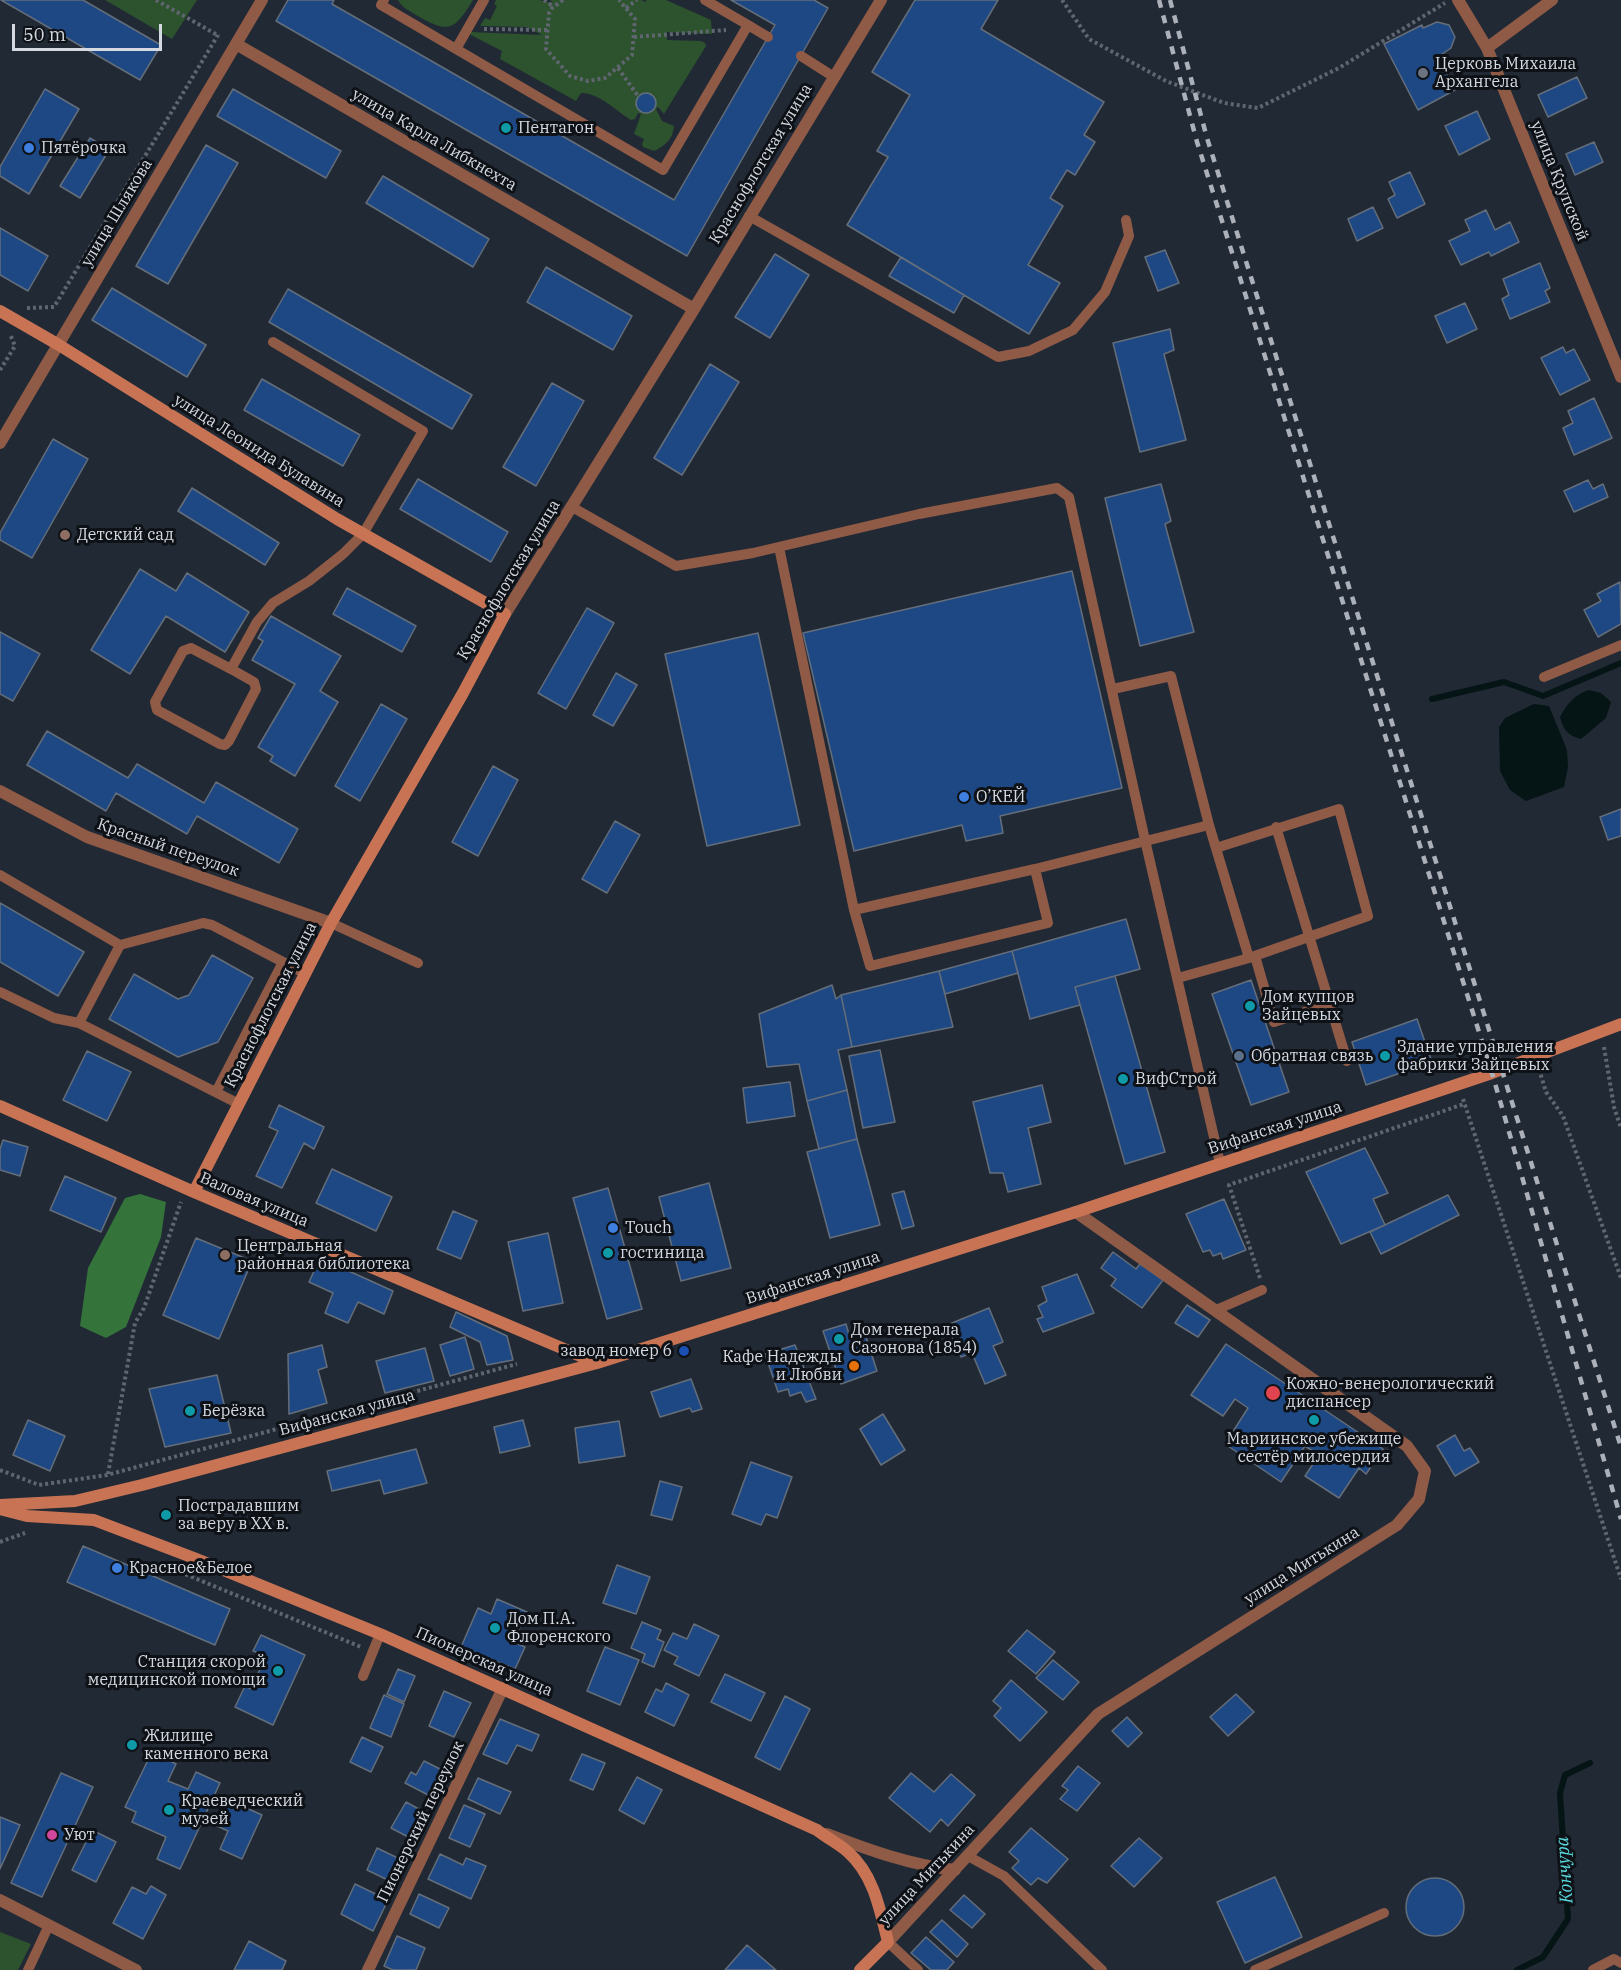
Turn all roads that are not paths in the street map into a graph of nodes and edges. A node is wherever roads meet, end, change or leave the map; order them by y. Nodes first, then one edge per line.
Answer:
1 (262, 0) edge
2 (369, 0) edge
3 (484, 0) edge
4 (705, 0) edge
5 (1552, 0) edge
6 (877, 1) edge
7 (1459, 1) edge
8 (383, 3) edge
9 (747, 27) junction
10 (768, 37) dead end
11 (236, 44) junction
12 (1487, 48) junction
13 (456, 49) junction
14 (801, 56) dead end
15 (834, 77) junction
16 (749, 216) junction
17 (1126, 220) dead end
18 (694, 309) junction
19 (0, 311) edge
20 (273, 342) dead end
21 (58, 345) junction
22 (1621, 377) edge
23 (0, 443) edge
24 (572, 507) junction
25 (363, 534) junction
26 (779, 547) junction
27 (505, 614) junction
28 (1621, 645) edge
29 (231, 669) junction
30 (1544, 677) dead end
31 (1113, 689) junction
32 (0, 791) edge
33 (1209, 825) junction
34 (1276, 828) junction
35 (1145, 840) junction
36 (1216, 848) junction
37 (1035, 869) junction
38 (0, 875) edge
39 (854, 910) junction
40 (332, 923) junction
41 (1308, 938) junction
42 (120, 945) junction
43 (1252, 957) junction
44 (282, 962) junction
45 (418, 963) dead end
46 (306, 974) junction
47 (1178, 978) junction
48 (0, 992) edge
49 (1329, 1004) junction
50 (79, 1023) junction
51 (1621, 1024) edge
52 (1347, 1061) dead end
53 (216, 1092) junction
54 (239, 1104) junction
55 (0, 1106) edge
56 (1220, 1163) junction
57 (189, 1190) junction
58 (1076, 1212) junction
59 (1262, 1290) road end
60 (1216, 1310) junction
61 (597, 1363) junction
62 (0, 1507) edge
63 (380, 1634) junction
64 (363, 1676) dead end
65 (503, 1688) junction
66 (817, 1830) junction
67 (969, 1856) junction
68 (955, 1870) junction
69 (0, 1900) edge
70 (1384, 1913) dead end
71 (48, 1925) junction
72 (888, 1942) junction
73 (1621, 1963) edge
74 (28, 1970) edge
75 (136, 1970) edge
76 (368, 1970) edge
77 (860, 1970) edge
78 (918, 1970) edge
79 (1102, 1970) edge
80 (1255, 1970) edge
81 (1593, 1970) edge

1 - 11 street, улица Шлякова
2 - 8 lane
3 - 13 lane
4 - 9 lane
5 - 12 street
6 - 15 street, Краснофлотская улица
7 - 12 street, улица Крупской
8 - 13 lane
9 - 10 lane
9 - 13 lane
11 - 18 street, улица Карла Либкнехта
11 - 21 street, улица Шлякова
12 - 22 street, улица Крупской
14 - 15 lane
15 - 16 street, Краснофлотская улица
16 - 17 lane
16 - 18 street, Краснофлотская улица
18 - 24 street, Краснофлотская улица
19 - 21 main road, улица Леонида Булавина
20 - 25 lane
21 - 23 street, улица Шлякова
21 - 25 main road, улица Леонида Булавина
24 - 26 lane
24 - 27 street, Краснофлотская улица
25 - 27 main road, улица Леонида Булавина
25 - 29 lane
26 - 31 lane
26 - 39 lane
27 - 40 main road, Краснофлотская улица
28 - 30 lane
29 - 29 lane
31 - 33 lane
31 - 35 lane
32 - 40 street, Красный переулок
33 - 35 lane
33 - 36 lane
34 - 36 lane
34 - 41 lane
34 - 41 lane
35 - 37 lane
35 - 47 lane
36 - 43 lane
37 - 39 lane
37 - 39 lane
38 - 42 lane
40 - 45 lane
40 - 46 main road, Краснофлотская улица
41 - 43 lane
41 - 49 lane
42 - 44 lane
42 - 50 lane
43 - 47 lane
43 - 49 lane
44 - 46 lane
44 - 53 lane
46 - 54 main road, Краснофлотская улица
47 - 56 lane
48 - 50 lane
49 - 52 lane
50 - 53 lane
51 - 56 main road, Вифанская улица
53 - 54 lane
54 - 57 main road, Краснофлотская улица
55 - 57 main road, Валовая улица
56 - 58 main road, Вифанская улица
57 - 61 main road, Валовая улица
58 - 60 street, улица Митькина
58 - 61 main road, Вифанская улица
59 - 60 lane
60 - 67 street, улица Митькина
61 - 62 main road, Вифанская улица
62 - 63 main road, Пионерская улица
63 - 64 lane
63 - 65 main road, Пионерская улица
65 - 66 main road, Пионерская улица
65 - 76 street, Пионерский переулок
66 - 68 street
66 - 72 main road, Пионерская улица
67 - 68 street, улица Митькина
67 - 79 lane
68 - 72 street, улица Митькина
69 - 71 street
70 - 80 lane
71 - 74 lane
71 - 75 street
72 - 77 main road, улица Митькина
72 - 78 lane
73 - 81 lane

